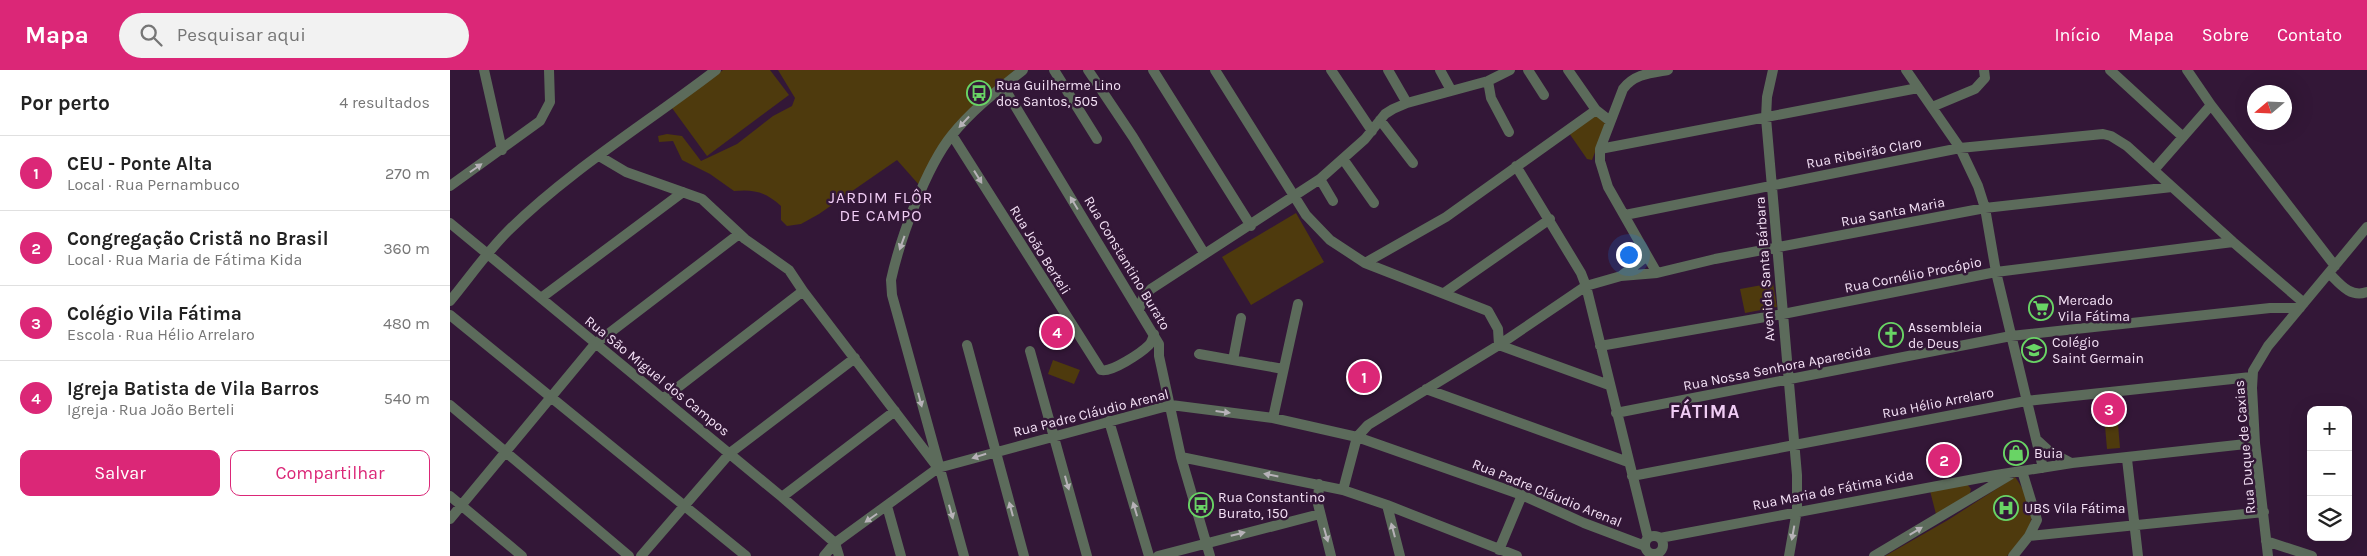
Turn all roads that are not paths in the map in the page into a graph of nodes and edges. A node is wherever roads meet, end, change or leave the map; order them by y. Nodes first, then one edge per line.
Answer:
1 (484, 70) edge
2 (549, 70) edge
3 (716, 70) edge
4 (1023, 70) edge
5 (1054, 70) edge
6 (1088, 70) edge
7 (1153, 70) edge
8 (1215, 70) edge
9 (1331, 70) edge
10 (1388, 70) edge
11 (1440, 70) edge
12 (1510, 70) edge
13 (1528, 70) edge
14 (1568, 70) edge
15 (1668, 70) edge
16 (1773, 70) edge
17 (1906, 70) edge
18 (1984, 70) edge
19 (2110, 70) edge
20 (2187, 70) edge
21 (1646, 72) edge
22 (1488, 81) junction
23 (1003, 86) junction
24 (1918, 88) junction
25 (1451, 90) junction
26 (1544, 95) dead end
27 (1407, 103) junction
28 (2211, 105) junction
29 (1932, 107) junction
30 (1596, 110) junction
31 (1766, 118) junction
32 (1380, 120) junction
33 (1610, 121) junction
34 (1372, 131) junction
35 (1509, 132) dead end
36 (952, 136) junction
37 (2183, 137) junction
38 (1097, 139) dead end
39 (1960, 148) junction
40 (502, 150) junction
41 (1600, 150) junction
42 (599, 156) junction
43 (1343, 159) junction
44 (1413, 163) dead end
45 (1516, 166) junction
46 (2154, 170) junction
47 (1320, 179) junction
48 (1772, 185) junction
49 (450, 186) edge
50 (2172, 187) junction
51 (684, 192) junction
52 (1294, 198) junction
53 (1333, 201) dead end
54 (1374, 203) dead end
55 (1985, 208) junction
56 (1625, 215) junction
57 (1550, 219) junction
58 (450, 222) edge
59 (1251, 226) junction
60 (2367, 227) edge
61 (739, 234) junction
62 (2233, 242) junction
63 (1778, 249) junction
64 (1204, 253) junction
65 (488, 254) junction
66 (1647, 256) junction
67 (1365, 263) junction
68 (2332, 270) junction
69 (1996, 272) junction
70 (1657, 273) junction
71 (1621, 276) junction
72 (1586, 286) junction
73 (1151, 288) junction
74 (1127, 289) junction
75 (803, 291) junction
76 (2367, 292) edge
77 (1444, 293) junction
78 (541, 298) junction
79 (450, 301) edge
80 (1298, 304) dead end
81 (2302, 306) junction
82 (1139, 310) junction
83 (1783, 314) junction
84 (450, 315) edge
85 (1241, 318) dead end
86 (1154, 334) junction
87 (2011, 336) junction
88 (595, 344) junction
89 (967, 345) dead end
90 (1499, 345) junction
91 (1600, 346) junction
92 (1030, 351) dead end
93 (1200, 354) dead end
94 (1136, 355) junction
95 (1159, 356) junction
96 (855, 358) junction
97 (1234, 360) junction
98 (1283, 369) junction
99 (2251, 377) junction
100 (1787, 380) junction
101 (1609, 385) junction
102 (1426, 389) junction
103 (552, 396) junction
104 (664, 398) junction
105 (2026, 401) junction
106 (450, 405) edge
107 (1171, 405) junction
108 (895, 411) junction
109 (1616, 413) junction
110 (1273, 418) junction
111 (926, 420) junction
112 (1109, 421) junction
113 (908, 427) junction
114 (1054, 436) junction
115 (1358, 436) junction
116 (2037, 440) junction
117 (2255, 443) junction
118 (1794, 444) junction
119 (507, 451) junction
120 (996, 451) junction
121 (730, 453) junction
122 (1181, 457) junction
123 (2127, 459) junction
124 (1628, 462) junction
125 (2072, 464) junction
126 (938, 468) junction
127 (2042, 468) junction
128 (2019, 471) junction
129 (1632, 476) junction
130 (1962, 481) junction
131 (1319, 484) junction
132 (1343, 490) junction
133 (1522, 495) junction
134 (450, 496) edge
135 (782, 497) junction
136 (1970, 499) junction
137 (1386, 505) junction
138 (462, 506) junction
139 (685, 506) junction
140 (887, 506) junction
141 (1797, 510) junction
142 (2264, 512) junction
143 (1320, 514) junction
144 (450, 519) edge
145 (2134, 524) junction
146 (2030, 536) junction
147 (1660, 538) junction
148 (2266, 541) junction
149 (1206, 542) junction
150 (1647, 542) junction
151 (835, 543) junction
152 (1499, 550) junction
153 (1665, 554) edge
154 (522, 556) edge
155 (630, 556) edge
156 (641, 556) edge
157 (746, 556) edge
158 (824, 556) edge
159 (839, 556) edge
160 (901, 556) edge
161 (964, 556) edge
162 (1024, 556) edge
163 (1087, 556) edge
164 (1149, 556) edge
165 (1158, 556) edge
166 (1210, 556) edge
167 (1331, 556) edge
168 (1400, 556) edge
169 (1517, 556) edge
170 (1789, 556) edge
171 (1874, 556) edge
172 (2014, 556) edge
173 (2138, 556) edge
174 (2268, 556) edge
175 (2312, 556) edge

1 - 40 street
2 - 40 street
3 - 42 street
4 - 23 street
5 - 38 street
6 - 64 street
7 - 59 street
8 - 52 street
9 - 34 street
10 - 27 street
11 - 25 street
12 - 22 street
13 - 26 street
14 - 30 street
15 - 21 street
16 - 31 street, Avenida Santa Bárbara
17 - 24 street
18 - 29 street
19 - 37 street
20 - 28 street
21 - 33 street
22 - 25 street
22 - 35 street
23 -> 36 street
74 -> 23 street, Rua Constantino Burato
24 - 29 street
24 - 31 street
25 - 27 street
27 - 32 street
28 - 37 street
28 - 68 street
29 - 39 street
30 - 33 street
30 - 45 street
31 - 41 street
31 - 48 street, Avenida Santa Bárbara
32 - 34 street
32 - 44 street
33 - 41 street
34 - 43 street
36 -> 94 street, Rua João Berteli
36 -> 111 street
37 - 46 street
39 - 46 street, Rua Ribeirão Claro
39 - 48 street, Rua Ribeirão Claro
39 - 55 street
49 -> 40 street
41 - 56 street
42 - 51 street
42 - 65 street
43 - 47 street
43 - 54 street
45 - 57 street
45 - 67 street
46 - 50 street
47 - 52 street
47 - 53 street
48 - 56 street, Rua Ribeirão Claro
48 - 63 street, Avenida Santa Bárbara
50 - 55 street, Rua Santa Maria
50 - 62 street
51 - 61 street
51 - 78 street
52 - 59 street
52 - 67 street
55 - 63 street, Rua Santa Maria
55 - 69 street
56 - 66 street
57 - 72 street
57 - 77 street
58 - 65 street, Rua São Miguel dos Campos
59 - 64 street
60 - 68 street, Rua Duque de Caxias
61 - 75 street
61 - 88 street
62 - 69 street, Rua Cornélio Procópio
62 - 81 street
63 - 70 street, Rua Santa Maria
63 - 83 street, Avenida Santa Bárbara
64 - 73 street
65 - 78 street, Rua São Miguel dos Campos
65 - 79 street
66 - 70 street
66 - 71 street
67 - 77 street
68 - 76 street
68 - 81 street, Rua Duque de Caxias
69 - 83 street, Rua Cornélio Procópio
69 - 87 street
70 - 71 street, Rua Santa Maria
71 - 72 street
72 - 90 street
72 - 91 street
73 - 74 street
73 - 82 street
74 - 82 street, Rua Constantino Burato
75 - 96 street
75 - 104 street
77 - 90 street
78 - 88 street, Rua São Miguel dos Campos
80 - 98 street
81 - 87 street, Rua Nossa Senhora Aparecida
81 - 99 street, Rua Duque de Caxias
82 - 86 street, Rua Constantino Burato
83 - 91 street, Rua Cornélio Procópio
83 - 100 street, Avenida Santa Bárbara
84 - 103 street
85 - 97 street
86 - 94 street, Rua João Berteli
86 - 95 street, Rua Constantino Burato
87 - 100 street, Rua Nossa Senhora Aparecida
87 - 105 street
88 - 103 street
88 - 104 street, Rua São Miguel dos Campos
89 - 120 street
90 - 101 street
90 - 102 street
91 - 101 street
92 - 114 street
93 - 97 street
94 - 95 street
95 - 107 street, Rua Constantino Burato
96 - 108 street
96 - 121 street
97 - 98 street
98 - 110 street
99 - 105 street, Rua Hélio Arrelaro
99 - 117 street, Rua Duque de Caxias
100 - 109 street, Rua Nossa Senhora Aparecida
100 - 118 street, Avenida Santa Bárbara
101 - 109 street
102 - 115 street
102 - 124 street
103 - 119 street
103 - 139 street
104 - 121 street, Rua São Miguel dos Campos
105 - 116 street
105 - 118 street, Rua Hélio Arrelaro
106 - 119 street
107 -> 110 street, Rua Padre Cláudio Arenal
107 - 112 street, Rua Padre Cláudio Arenal
107 - 122 street, Rua Constantino Burato
108 - 113 street
108 - 135 street
109 - 124 street
110 - 115 street, Rua Padre Cláudio Arenal
111 - 113 street
111 - 126 street
112 - 114 street, Rua Padre Cláudio Arenal
164 -> 112 street
113 - 126 street
114 - 120 street, Rua Padre Cláudio Arenal
114 -> 163 street
115 - 132 street
115 - 133 street, Rua Padre Cláudio Arenal
116 - 125 street
116 - 127 street
117 - 123 street, Rua Maria de Fátima Kida
117 - 142 street, Rua Duque de Caxias
118 - 129 street, Rua Hélio Arrelaro
118 - 141 street, Avenida Santa Bárbara
119 - 138 street
119 - 155 street
120 -> 126 street, Rua Padre Cláudio Arenal
162 -> 120 street
121 - 135 street, Rua São Miguel dos Campos
121 - 139 street
131 -> 122 street
122 - 149 street, Rua Constantino Burato
123 - 125 street, Rua Maria de Fátima Kida
123 - 145 street
124 - 129 street
125 - 127 street, Rua Maria de Fátima Kida
126 - 140 street, Rua Padre Cláudio Arenal
126 -> 161 street
127 - 128 street, Rua Maria de Fátima Kida
128 - 130 street, Rua Maria de Fátima Kida
128 - 136 street
128 - 146 street
129 - 150 street
130 - 136 street
130 - 141 street, Rua Maria de Fátima Kida
131 - 132 street
131 - 143 street
132 - 137 street
133 - 150 street, Rua Padre Cláudio Arenal
133 - 152 street
134 - 138 street
135 - 151 street, Rua São Miguel dos Campos
171 -> 136 street
137 - 152 street
168 -> 137 street
138 - 144 street
138 - 154 street
139 - 156 street
139 - 157 street
140 -> 151 street, Rua Padre Cláudio Arenal
140 - 160 street
141 - 147 street, Rua Maria de Fátima Kida
141 -> 170 street, Avenida Santa Bárbara
142 - 145 street
142 - 148 street, Rua Duque de Caxias
149 -> 143 street
143 -> 167 street
145 - 146 street
145 - 173 street
146 - 172 street
147 - 150 street, Rua Maria de Fátima Kida
147 - 153 street
148 - 174 street, Rua Duque de Caxias
148 - 175 street
149 - 165 street
149 - 166 street, Rua Constantino Burato
150 - 153 street, Rua Padre Cláudio Arenal
151 - 158 street, Rua Padre Cláudio Arenal
151 - 159 street
152 - 169 street

